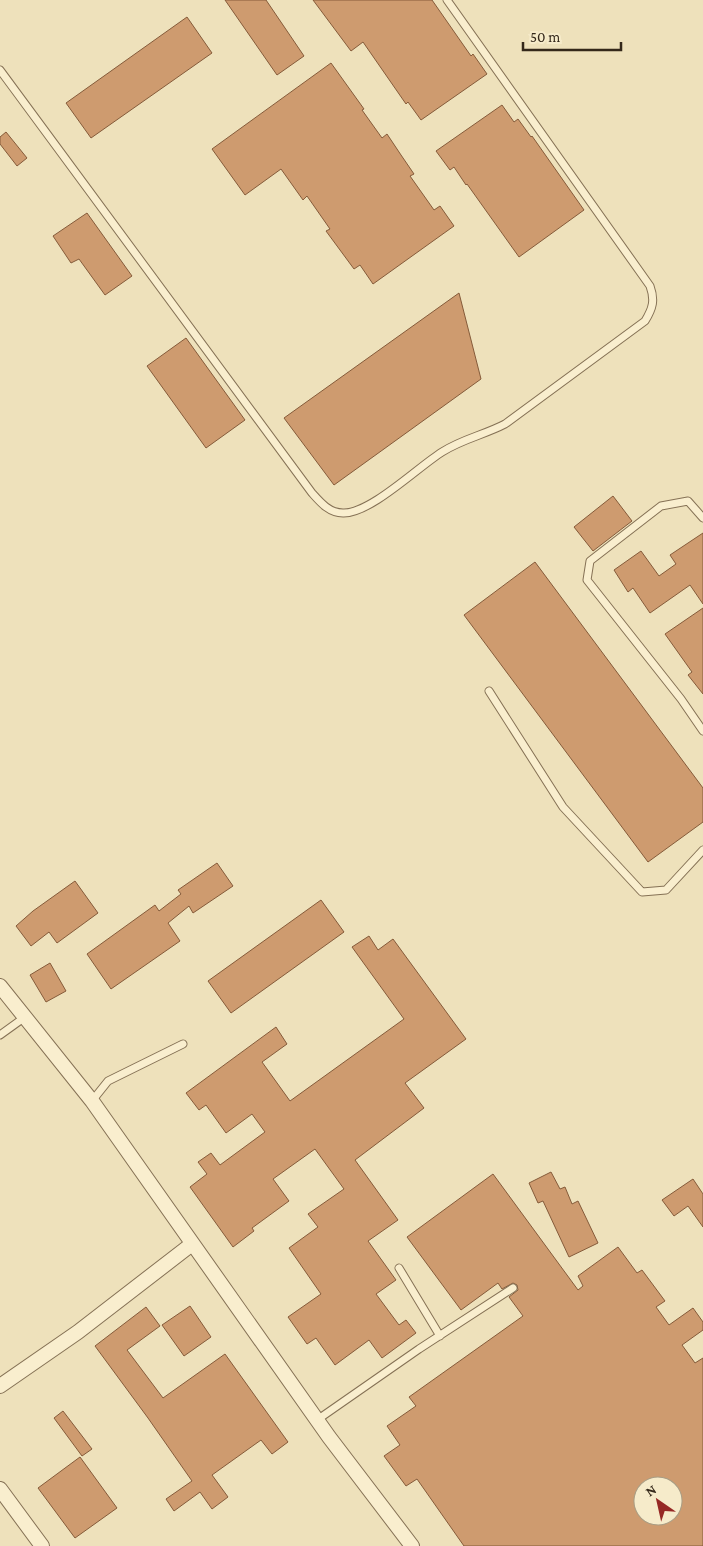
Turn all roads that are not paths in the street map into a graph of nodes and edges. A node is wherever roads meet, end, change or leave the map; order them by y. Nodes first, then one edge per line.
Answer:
1 (447, 0) edge
2 (0, 70) edge
3 (703, 518) edge
4 (489, 691) dead end
5 (703, 731) edge
6 (703, 850) edge
7 (0, 986) edge
8 (25, 1017) junction
9 (0, 1035) edge
10 (183, 1044) dead end
11 (92, 1101) junction
12 (192, 1244) junction
13 (399, 1268) dead end
14 (513, 1288) dead end
15 (440, 1336) junction
16 (0, 1386) edge
17 (317, 1420) junction
18 (0, 1488) edge
19 (42, 1546) edge
20 (412, 1546) edge

1 - 2 lane
3 - 5 lane
4 - 6 lane
7 - 8 street
8 - 9 lane
8 - 11 street
10 - 11 lane
11 - 12 street
12 - 16 street
12 - 17 street
13 - 15 lane
14 - 15 lane
15 - 17 lane
17 - 20 street
18 - 19 street

